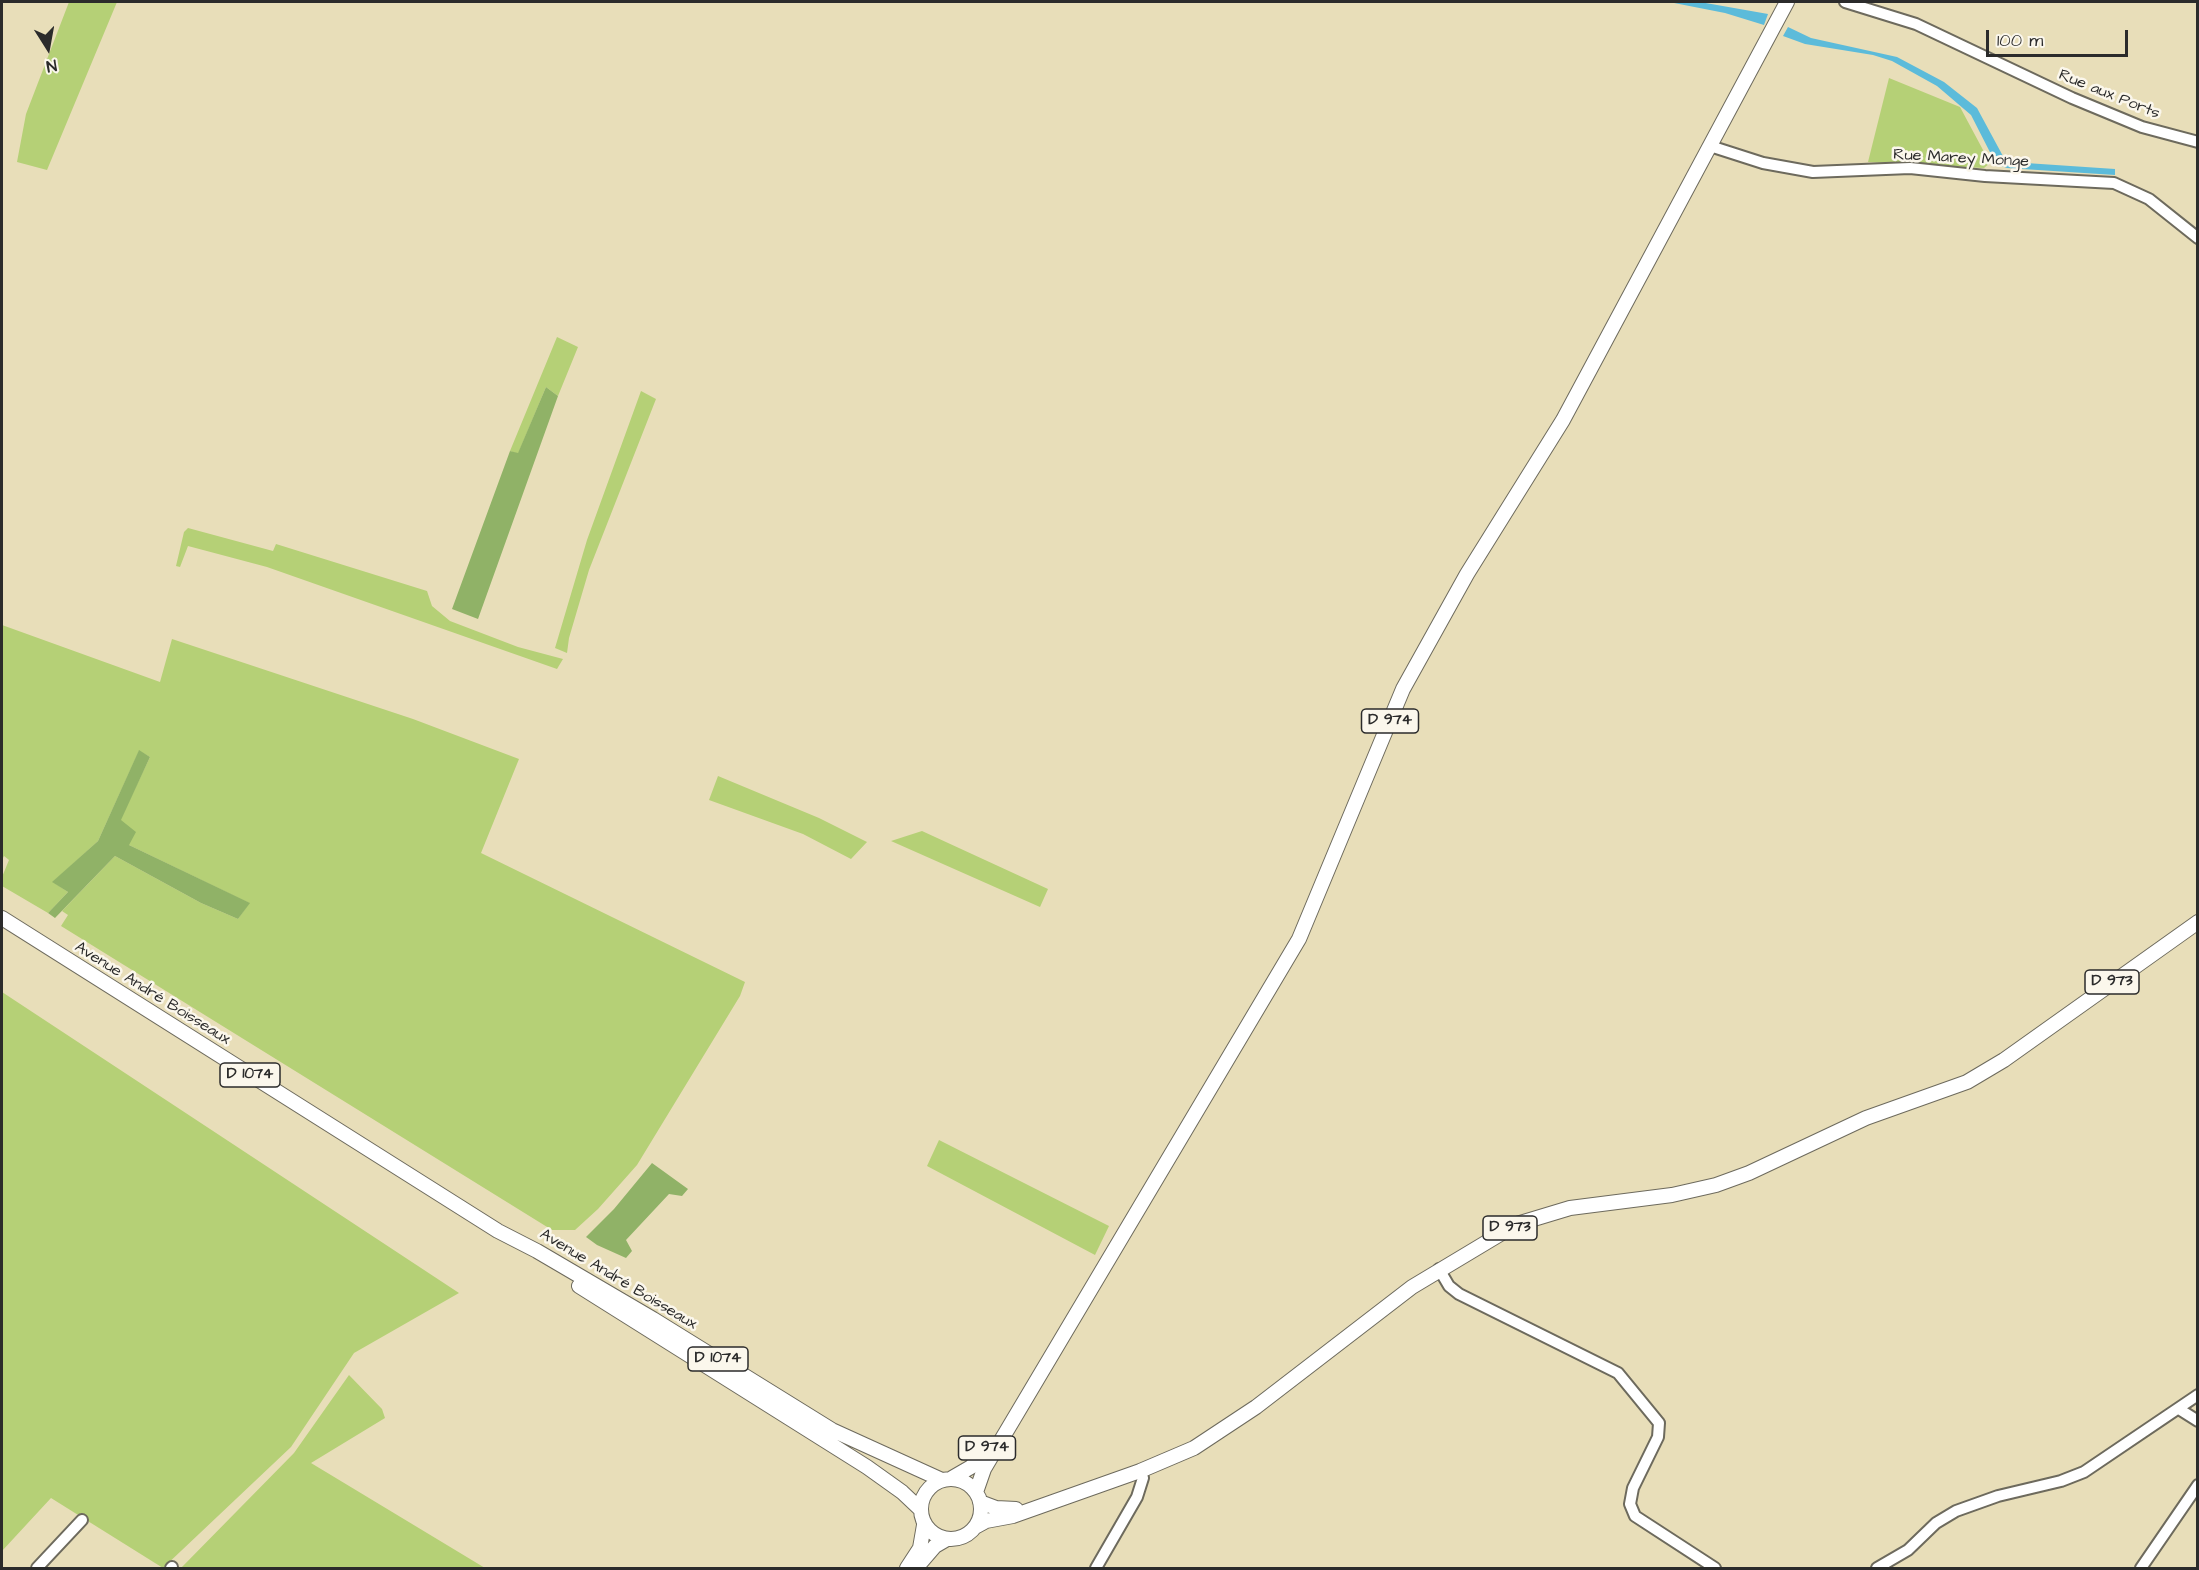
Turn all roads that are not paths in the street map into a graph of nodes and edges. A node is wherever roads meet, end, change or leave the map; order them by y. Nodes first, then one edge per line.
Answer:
1 (1787, 2) edge
2 (1845, 2) edge
3 (2198, 142) edge
4 (1710, 146) junction
5 (2198, 238) edge
6 (2, 918) edge
7 (2198, 922) edge
8 (498, 1231) junction
9 (1439, 1269) junction
10 (2198, 1395) edge
11 (2179, 1409) junction
12 (1017, 1412) junction
13 (2198, 1422) edge
14 (1140, 1471) junction
15 (947, 1479) junction
16 (2198, 1485) edge
17 (978, 1497) junction
18 (1036, 1506) junction
19 (920, 1509) junction
20 (82, 1520) dead end
21 (924, 1525) junction
22 (975, 1527) junction
23 (947, 1539) junction
24 (37, 1569) edge
25 (907, 1569) edge
26 (916, 1569) edge
27 (1096, 1569) edge
28 (1715, 1569) edge
29 (1878, 1569) edge
30 (2141, 1569) edge

1 - 4 main road, D 974
2 - 3 street, Rue aux Ports
4 - 5 street, Rue Marey Monge
4 - 12 main road, D 974
6 - 8 main road, Avenue André Boisseaux / D 1074
7 - 9 main road, D 973
8 - 15 main road, Avenue André Boisseaux / D 1074
8 - 19 main road, Avenue André Boisseaux / D 1074
9 - 14 main road, D 973
9 - 28 street
10 - 11 street
11 - 13 street
11 - 29 street
12 - 15 main road, D 974
12 - 17 main road, D 974
14 - 18 main road, D 973
14 - 27 street
15 - 17 main road
15 - 19 main road
16 - 30 street
17 - 18 main road, D 973
17 - 22 main road
18 - 22 main road, D 973
19 - 21 main road
20 - 24 street
21 - 23 main road
21 - 25 main road
22 - 23 main road
23 - 26 main road

